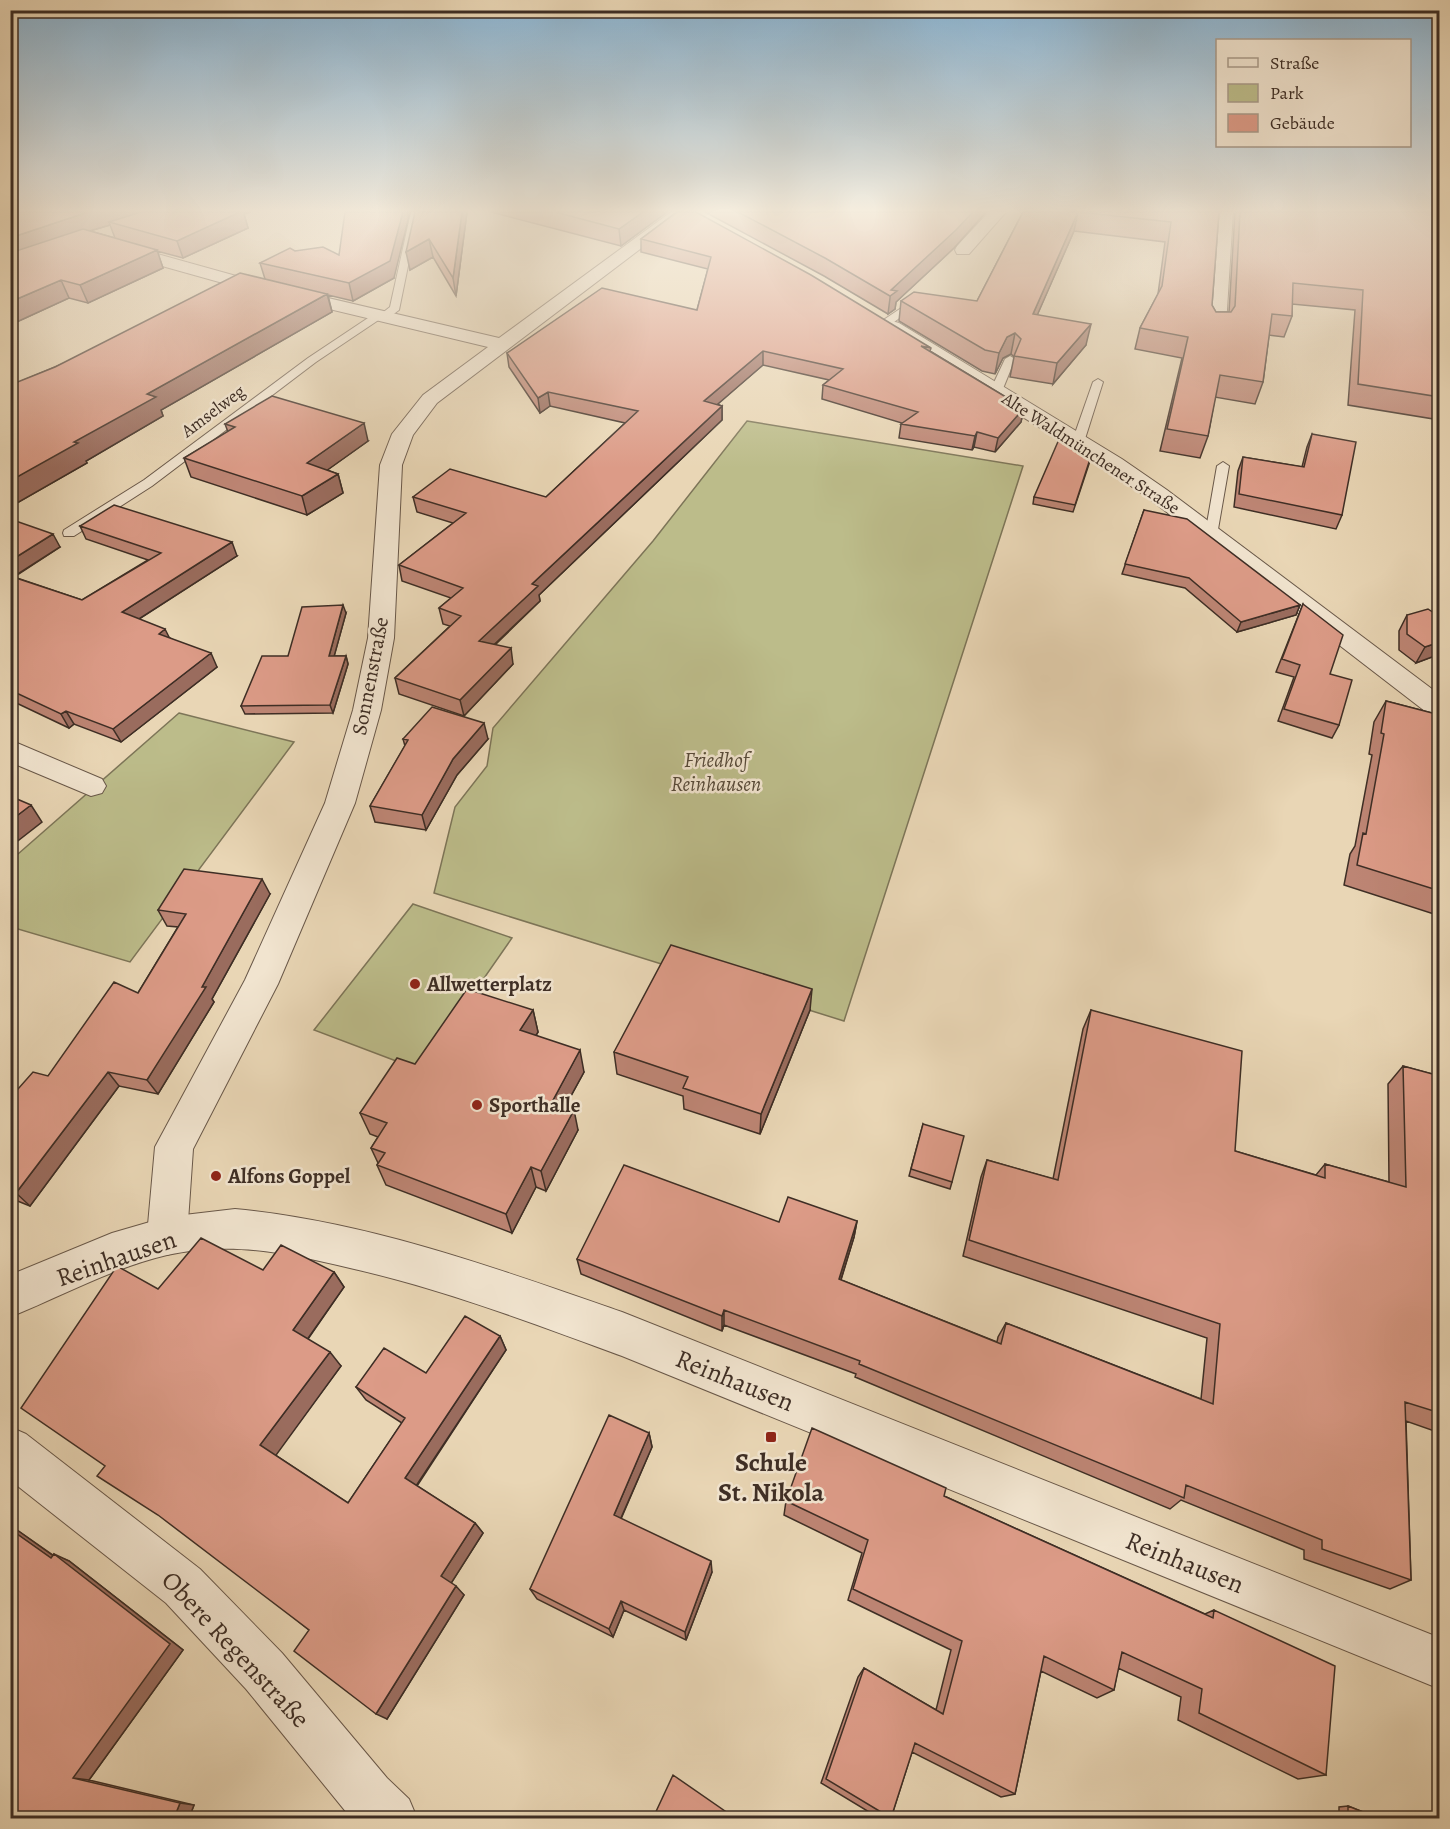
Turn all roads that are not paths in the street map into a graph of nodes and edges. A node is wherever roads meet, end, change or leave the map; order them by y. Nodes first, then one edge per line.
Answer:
1 (303, 297) edge
2 (397, 297) edge
3 (571, 297) edge
4 (1219, 297) edge
5 (919, 300) edge
6 (866, 311) edge
7 (381, 316) junction
8 (886, 323) junction
9 (1217, 326) edge
10 (504, 345) junction
11 (1010, 359) edge
12 (1098, 382) dead end
13 (996, 391) junction
14 (1078, 442) junction
15 (1223, 466) dead end
16 (69, 533) dead end
17 (1211, 535) junction
18 (1440, 709) edge
19 (10, 750) edge
20 (91, 786) dead end
21 (167, 1236) junction
22 (10, 1296) edge
23 (10, 1450) edge
24 (1440, 1664) edge
25 (390, 1818) edge

1 - 7 street
2 - 7 lane
3 - 10 street, Sonnenstraße
4 - 9 street
5 - 8 lane
6 - 8 street, Alte Waldmünchener Straße
7 - 10 street
7 - 16 lane, Amselweg
8 - 13 street, Alte Waldmünchener Straße
10 - 21 street, Sonnenstraße
11 - 13 lane
12 - 14 lane
13 - 14 street, Alte Waldmünchener Straße
14 - 17 street, Alte Waldmünchener Straße
15 - 17 lane
17 - 18 street, Alte Waldmünchener Straße
19 - 20 street
21 - 22 street, Reinhausen
21 - 24 street, Reinhausen
23 - 25 street, Obere Regenstraße

